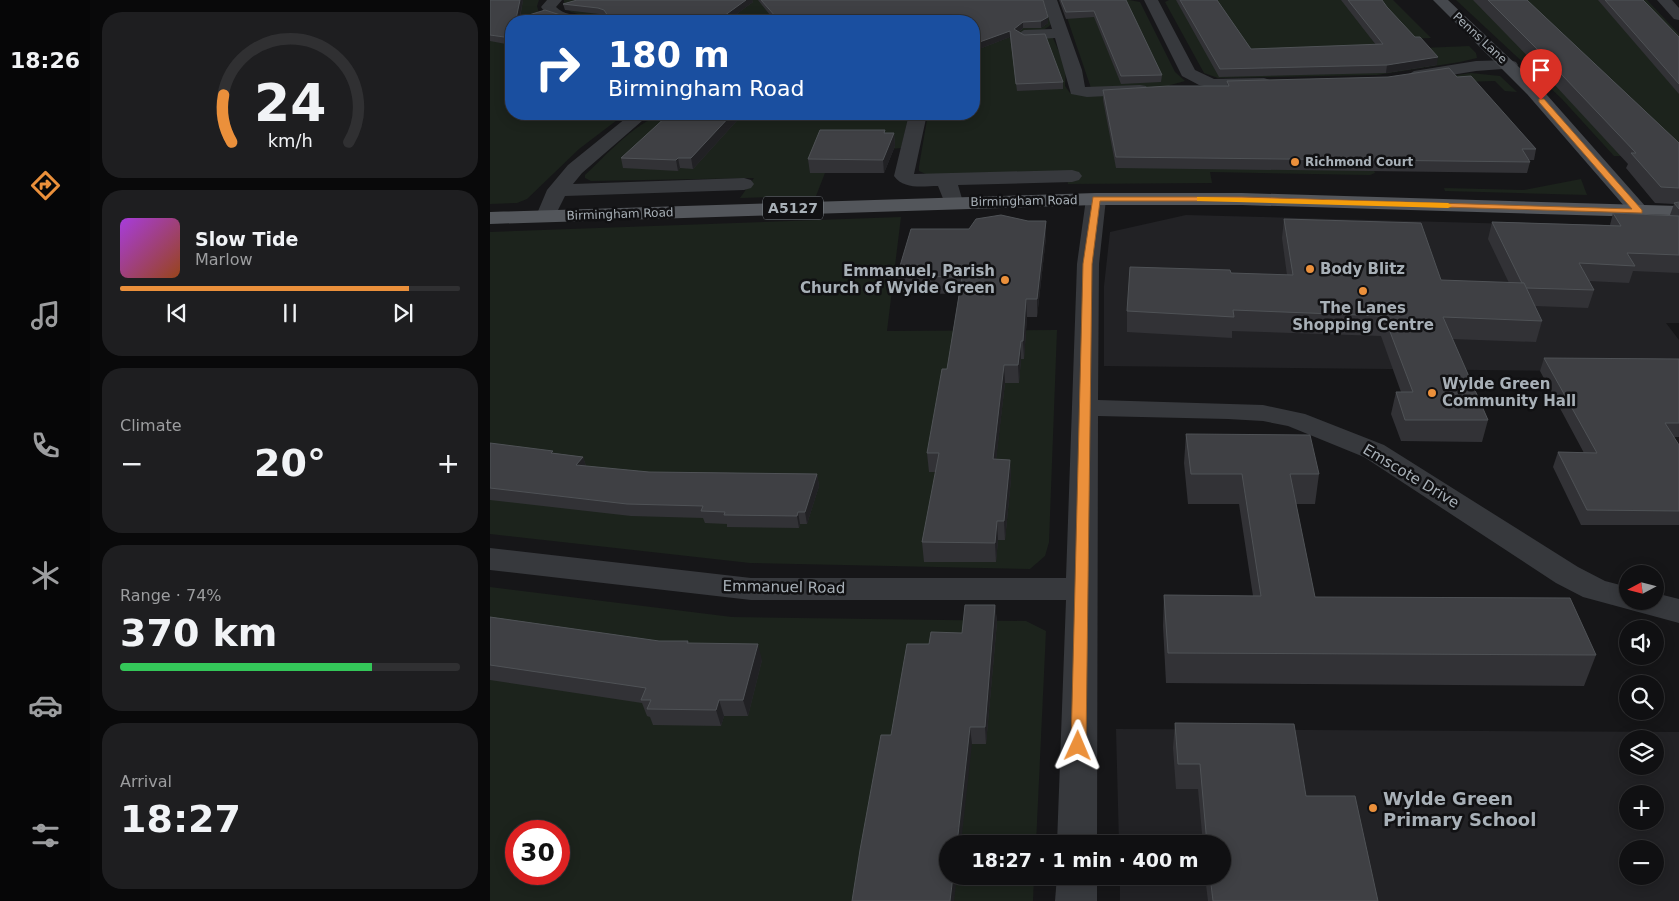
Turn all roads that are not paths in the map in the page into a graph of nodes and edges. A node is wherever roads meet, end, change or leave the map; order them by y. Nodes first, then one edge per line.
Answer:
1 (555, 0) edge
2 (1050, 0) edge
3 (1151, 0) edge
4 (1440, 0) edge
5 (1664, 0) edge
6 (557, 15) edge
7 (1679, 16) edge
8 (1059, 33) junction
9 (1024, 35) edge
10 (1510, 65) junction
11 (1395, 78) edge
12 (1203, 81) junction
13 (1280, 83) edge
14 (1178, 88) edge
15 (1159, 89) edge
16 (633, 120) edge
17 (917, 120) edge
18 (1072, 176) dead end
19 (1047, 177) junction
20 (946, 180) junction
21 (744, 184) dead end
22 (556, 190) junction
23 (1058, 199) junction
24 (1096, 199) junction
25 (953, 202) junction
26 (1639, 211) junction
27 (1679, 212) edge
28 (546, 216) junction
29 (490, 218) edge
30 (1085, 408) junction
31 (490, 559) edge
32 (1081, 589) junction
33 (1619, 596) edge
34 (1664, 607) edge
35 (1679, 611) edge
36 (1077, 835) edge
37 (1077, 885) edge
38 (1076, 901) edge

1 - 6 street
2 - 8 street
3 - 12 street
4 - 10 main road, Penns Lane
5 - 7 street
8 - 9 street
8 - 15 street
10 - 11 street
10 - 26 main road, Penns Lane
12 - 13 street
12 - 14 street
16 - 22 street
17 - 20 street
18 - 19 street
19 - 20 street
19 - 23 street
20 - 25 street
21 - 22 street
22 - 28 street
23 - 24 main road, Birmingham Road / A5127
23 - 25 main road, Birmingham Road / A5127
24 - 26 main road, Birmingham Road / A5127
24 - 30 street
25 - 28 main road, Birmingham Road / A5127
26 - 27 main road, Birmingham Road / A5127
28 - 29 main road, Birmingham Road / A5127
30 - 32 street
30 - 33 street, Emscote Drive
31 - 32 street, Emmanuel Road
32 - 36 street
34 - 35 street
37 - 38 street

